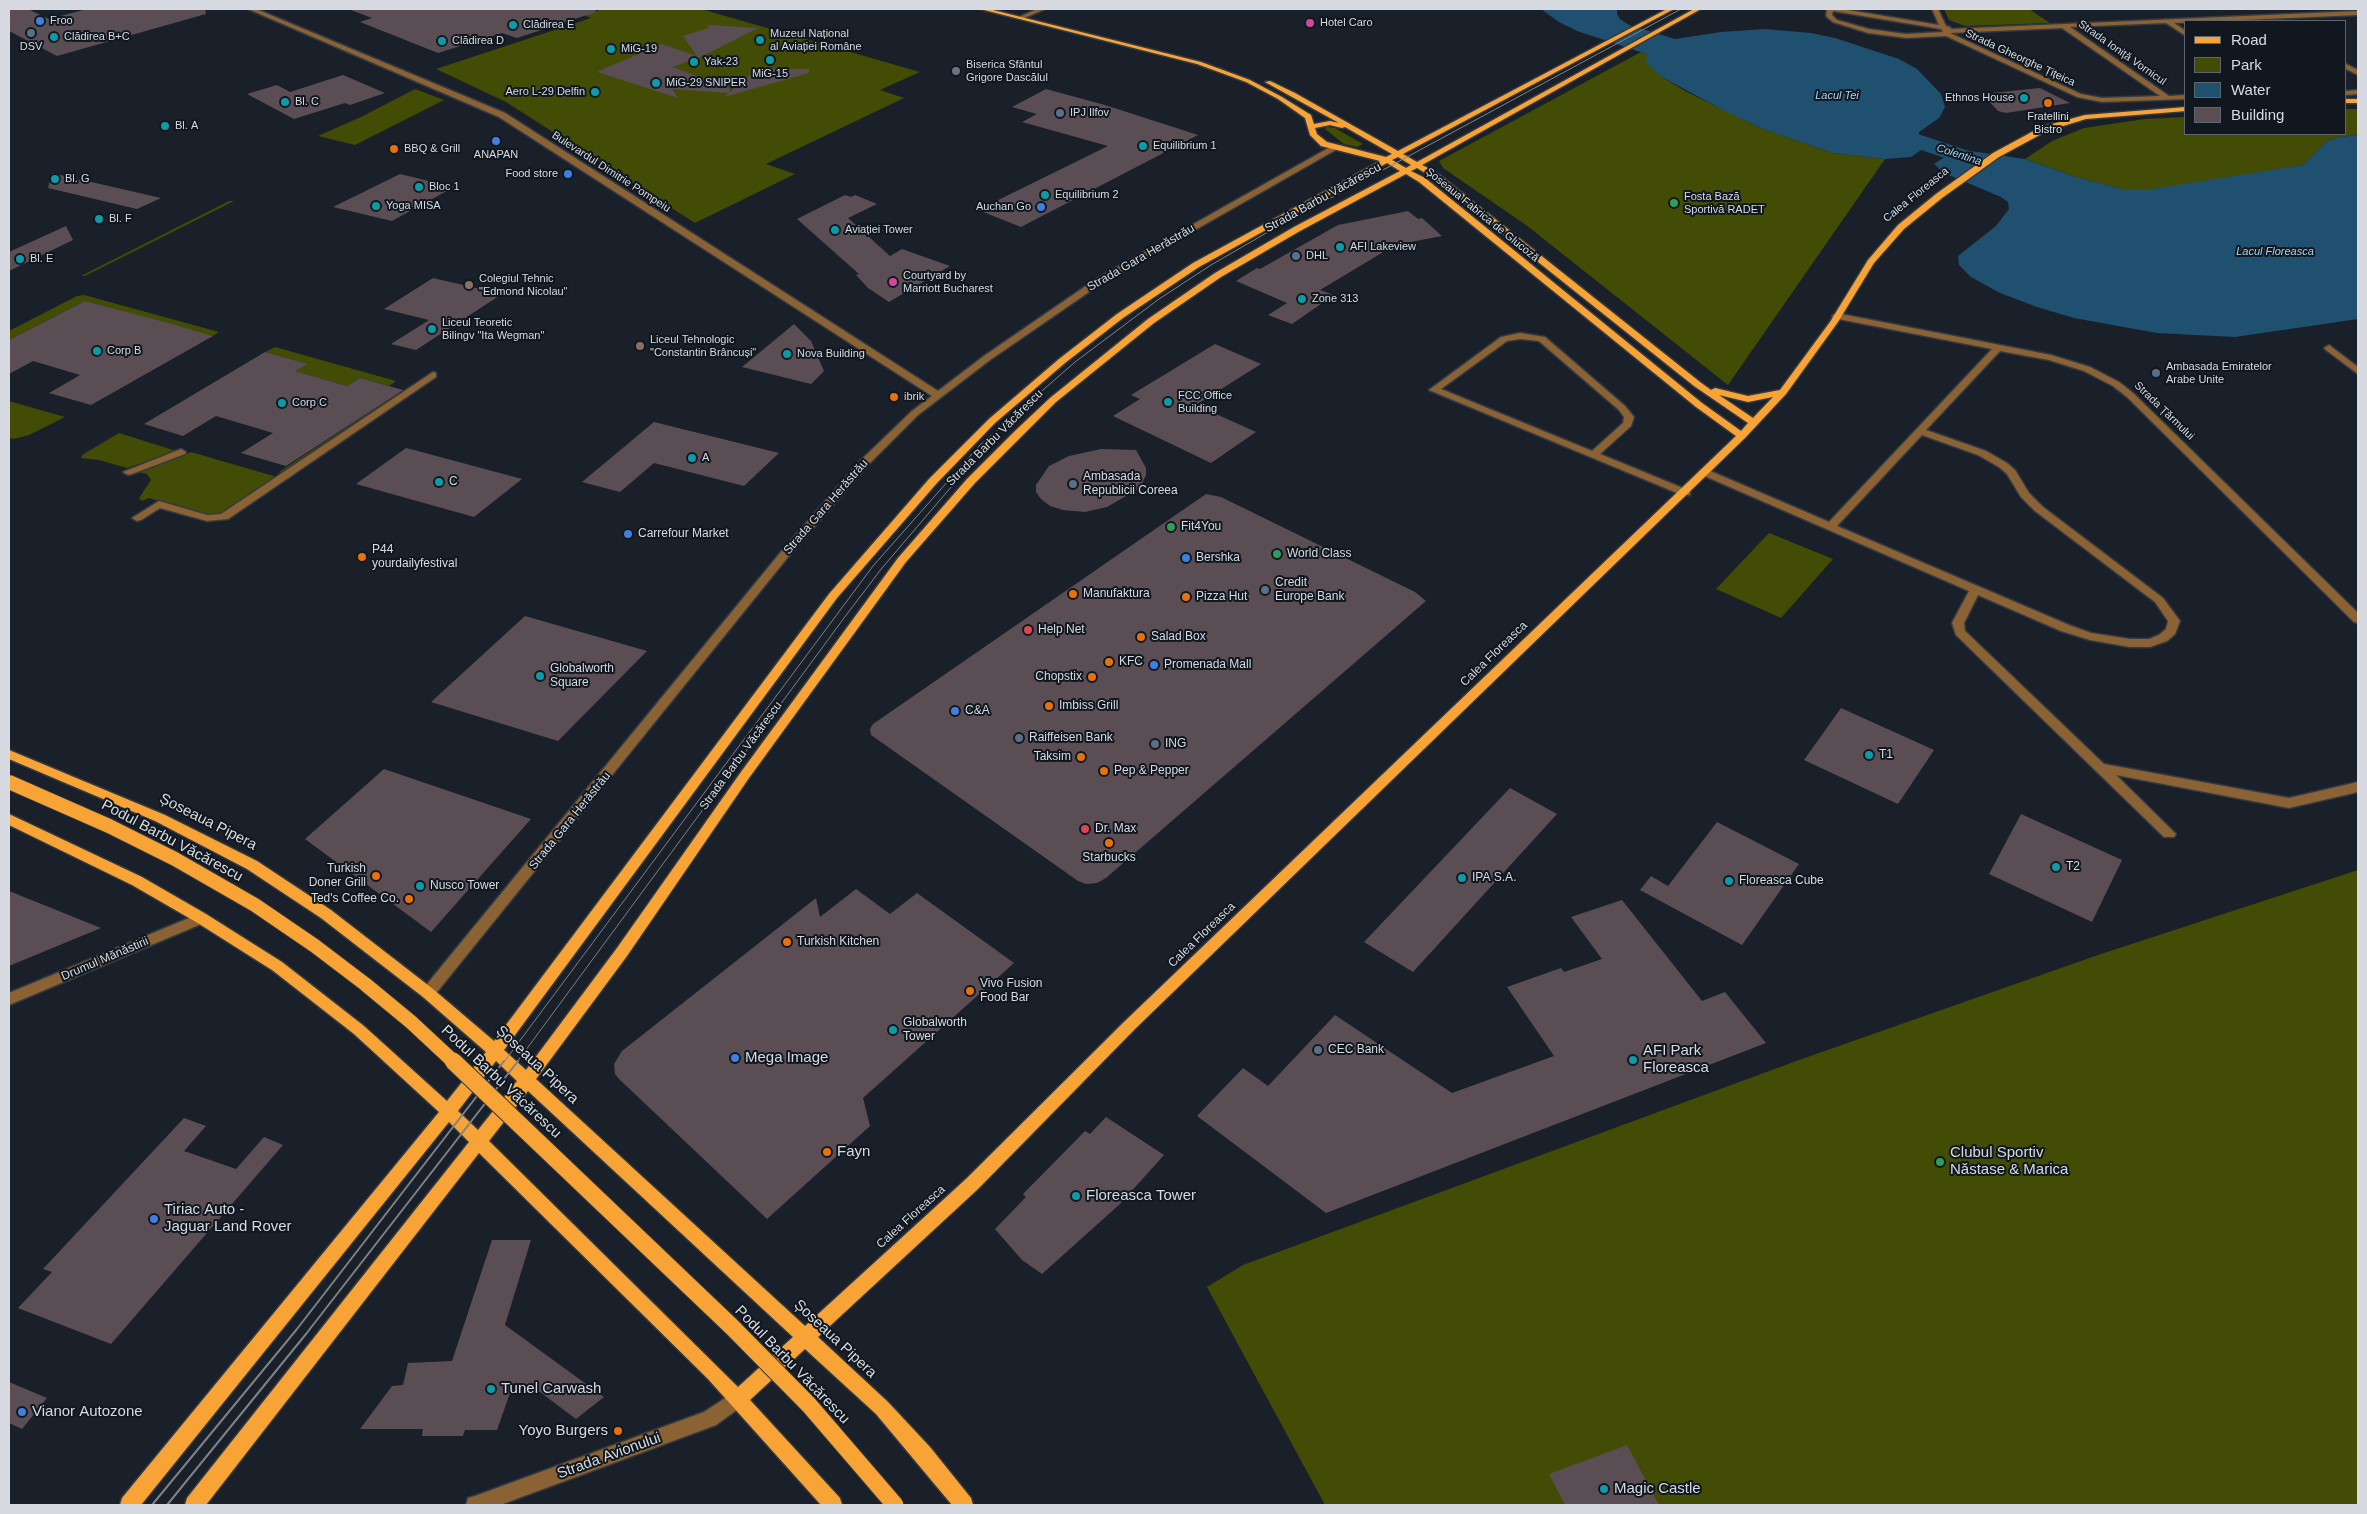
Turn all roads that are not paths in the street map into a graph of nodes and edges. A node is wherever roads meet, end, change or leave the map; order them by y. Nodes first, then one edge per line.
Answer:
1 (251, 9) edge
2 (983, 9) edge
3 (1004, 9) edge
4 (1042, 9) edge
5 (1671, 9) edge
6 (1698, 9) edge
7 (1831, 9) edge
8 (1935, 9) edge
9 (2358, 13) edge
10 (1028, 14) junction
11 (2264, 17) junction
12 (1020, 18) junction
13 (2184, 20) edge
14 (2190, 20) edge
15 (2269, 20) edge
16 (2166, 21) junction
17 (2064, 26) junction
18 (1945, 30) junction
19 (2184, 33) edge
20 (2347, 67) edge
21 (2358, 73) edge
22 (2184, 97) edge
23 (2168, 98) junction
24 (2184, 109) edge
25 (1311, 127) junction
26 (1361, 134) junction
27 (1335, 148) junction
28 (1398, 154) junction
29 (1387, 160) junction
30 (1418, 164) junction
31 (1405, 170) junction
32 (1836, 316) junction
33 (1999, 347) junction
34 (2329, 348) dead end
35 (2358, 371) edge
36 (433, 375) dead end
37 (1701, 386) junction
38 (1783, 392) junction
39 (937, 395) junction
40 (1754, 422) junction
41 (1920, 431) junction
42 (1742, 436) junction
43 (181, 452) dead end
44 (1593, 455) junction
45 (128, 472) dead end
46 (1704, 472) junction
47 (1686, 493) junction
48 (137, 518) dead end
49 (1830, 526) junction
50 (1975, 589) junction
51 (2358, 618) edge
52 (9, 754) edge
53 (2100, 768) junction
54 (9, 782) edge
55 (2358, 787) edge
56 (9, 819) edge
57 (2169, 834) dead end
58 (201, 918) junction
59 (428, 994) junction
60 (9, 1000) edge
61 (495, 1051) junction
62 (526, 1081) junction
63 (448, 1111) junction
64 (479, 1141) junction
65 (806, 1336) junction
66 (739, 1398) junction
67 (129, 1505) edge
68 (194, 1505) edge
69 (475, 1505) edge
70 (833, 1505) edge
71 (895, 1505) edge
72 (964, 1505) edge

1 - 39 street, Bulevardul Dimitrie Pompeiu
2 - 12 main road, Șoseaua Fabrica de Glucoză
3 - 10 main road, Șoseaua Fabrica de Glucoză
4 - 10 street
5 - 28 main road, Strada Barbu Văcărescu
6 - 30 main road, Strada Barbu Văcărescu
7 - 18 street, Strada Gheorghe Țițeica
7 - 18 street
8 - 18 street
9 - 11 street
10 - 12 street
10 - 26 main road, Șoseaua Fabrica de Glucoză
11 - 14 street
11 - 15 street
12 - 25 main road, Șoseaua Fabrica de Glucoză
13 - 16 street
16 - 17 street
16 - 19 street
17 - 18 street
17 - 23 street, Strada Ioniță Vornicul
18 - 23 street, Strada Gheorghe Țițeica
20 - 21 street
22 - 23 street
24 - 32 main road, Calea Floreasca
25 - 26 main road
25 - 27 main road, Șoseaua Fabrica de Glucoză
26 - 28 main road, Șoseaua Fabrica de Glucoză
27 - 29 main road, Șoseaua Fabrica de Glucoză
27 - 39 street, Strada Gara Herăstrău
28 - 29 main road, Strada Barbu Văcărescu
28 - 30 main road, Șoseaua Fabrica de Glucoză
29 - 31 main road, Șoseaua Fabrica de Glucoză
29 - 61 main road, Strada Barbu Văcărescu
30 - 31 main road, Strada Barbu Văcărescu
30 - 37 main road, Șoseaua Fabrica de Glucoză
31 - 42 main road, Șoseaua Fabrica de Glucoză
31 - 62 main road, Strada Barbu Văcărescu
32 - 33 street, Strada Țărmului
32 - 38 main road, Calea Floreasca
33 - 41 street
33 - 51 street, Strada Țărmului
34 - 35 street
36 - 48 street
37 - 38 main road
37 - 40 main road, Șoseaua Fabrica de Glucoză
38 - 40 main road, Calea Floreasca
39 - 59 street, Strada Gara Herăstrău
40 - 42 main road, Calea Floreasca
41 - 49 street
41 - 50 street
42 - 46 main road, Calea Floreasca
43 - 45 street
44 - 44 street
44 - 47 street
46 - 47 main road, Calea Floreasca
46 - 49 street
47 - 65 main road, Calea Floreasca
49 - 50 street
50 - 53 street
52 - 59 main road, Șoseaua Pipera
53 - 55 street
53 - 57 street
54 - 71 main road, Podul Barbu Văcărescu, bridge
56 - 58 main road
58 - 60 street, Drumul Mănăstirii
58 - 63 main road
59 - 61 main road, Șoseaua Pipera
61 - 62 main road, Șoseaua Pipera
61 - 63 main road, Strada Barbu Văcărescu
62 - 64 main road, Strada Barbu Văcărescu
62 - 65 main road, Șoseaua Pipera
63 - 64 main road
63 - 67 main road, Strada Barbu Văcărescu
64 - 66 main road
64 - 68 main road, Strada Barbu Văcărescu
65 - 66 main road, Calea Floreasca
65 - 72 main road, Șoseaua Pipera
66 - 69 street, Strada Avionului
66 - 70 main road

